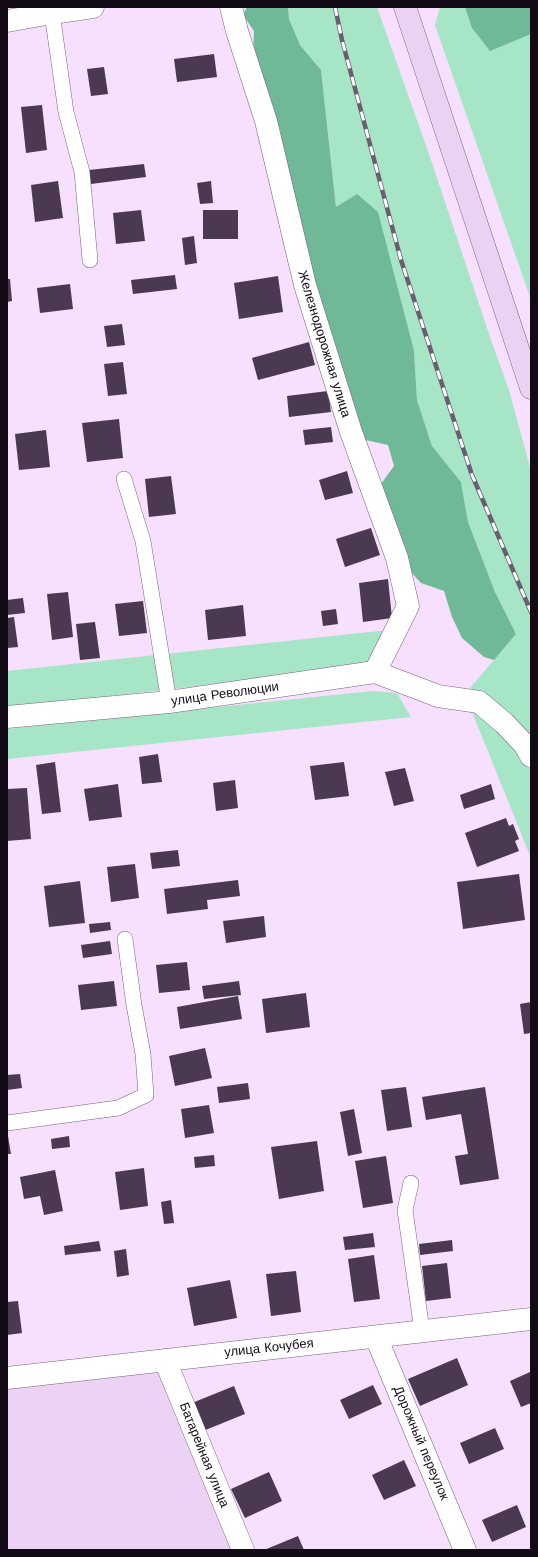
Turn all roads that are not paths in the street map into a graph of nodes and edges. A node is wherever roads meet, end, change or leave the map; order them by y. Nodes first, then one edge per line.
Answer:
1 (93, 7) edge
2 (232, 7) edge
3 (405, 7) edge
4 (52, 13) junction
5 (7, 21) edge
6 (90, 260) dead end
7 (525, 349) edge
8 (531, 388) edge
9 (124, 479) dead end
10 (375, 672) junction
11 (169, 702) junction
12 (7, 717) edge
13 (531, 756) edge
14 (125, 939) dead end
15 (7, 1123) edge
16 (412, 1183) dead end
17 (531, 1319) edge
18 (422, 1331) junction
19 (376, 1337) junction
20 (165, 1360) junction
21 (7, 1378) edge
22 (243, 1550) edge
23 (465, 1550) edge

1 - 4 street
2 - 10 street, Железнодорожная улица
3 - 7 main road
4 - 5 street
4 - 6 lane
7 - 8 main road
9 - 11 lane
10 - 11 street, улица Революции
10 - 13 street, улица Революции
11 - 12 street, улица Революции
14 - 15 lane
16 - 18 lane
17 - 18 street, улица Кочубея
18 - 19 street, улица Кочубея
19 - 20 street, улица Кочубея
19 - 23 street, Дорожный переулок
20 - 21 street, улица Кочубея
20 - 22 street, Батарейная улица

